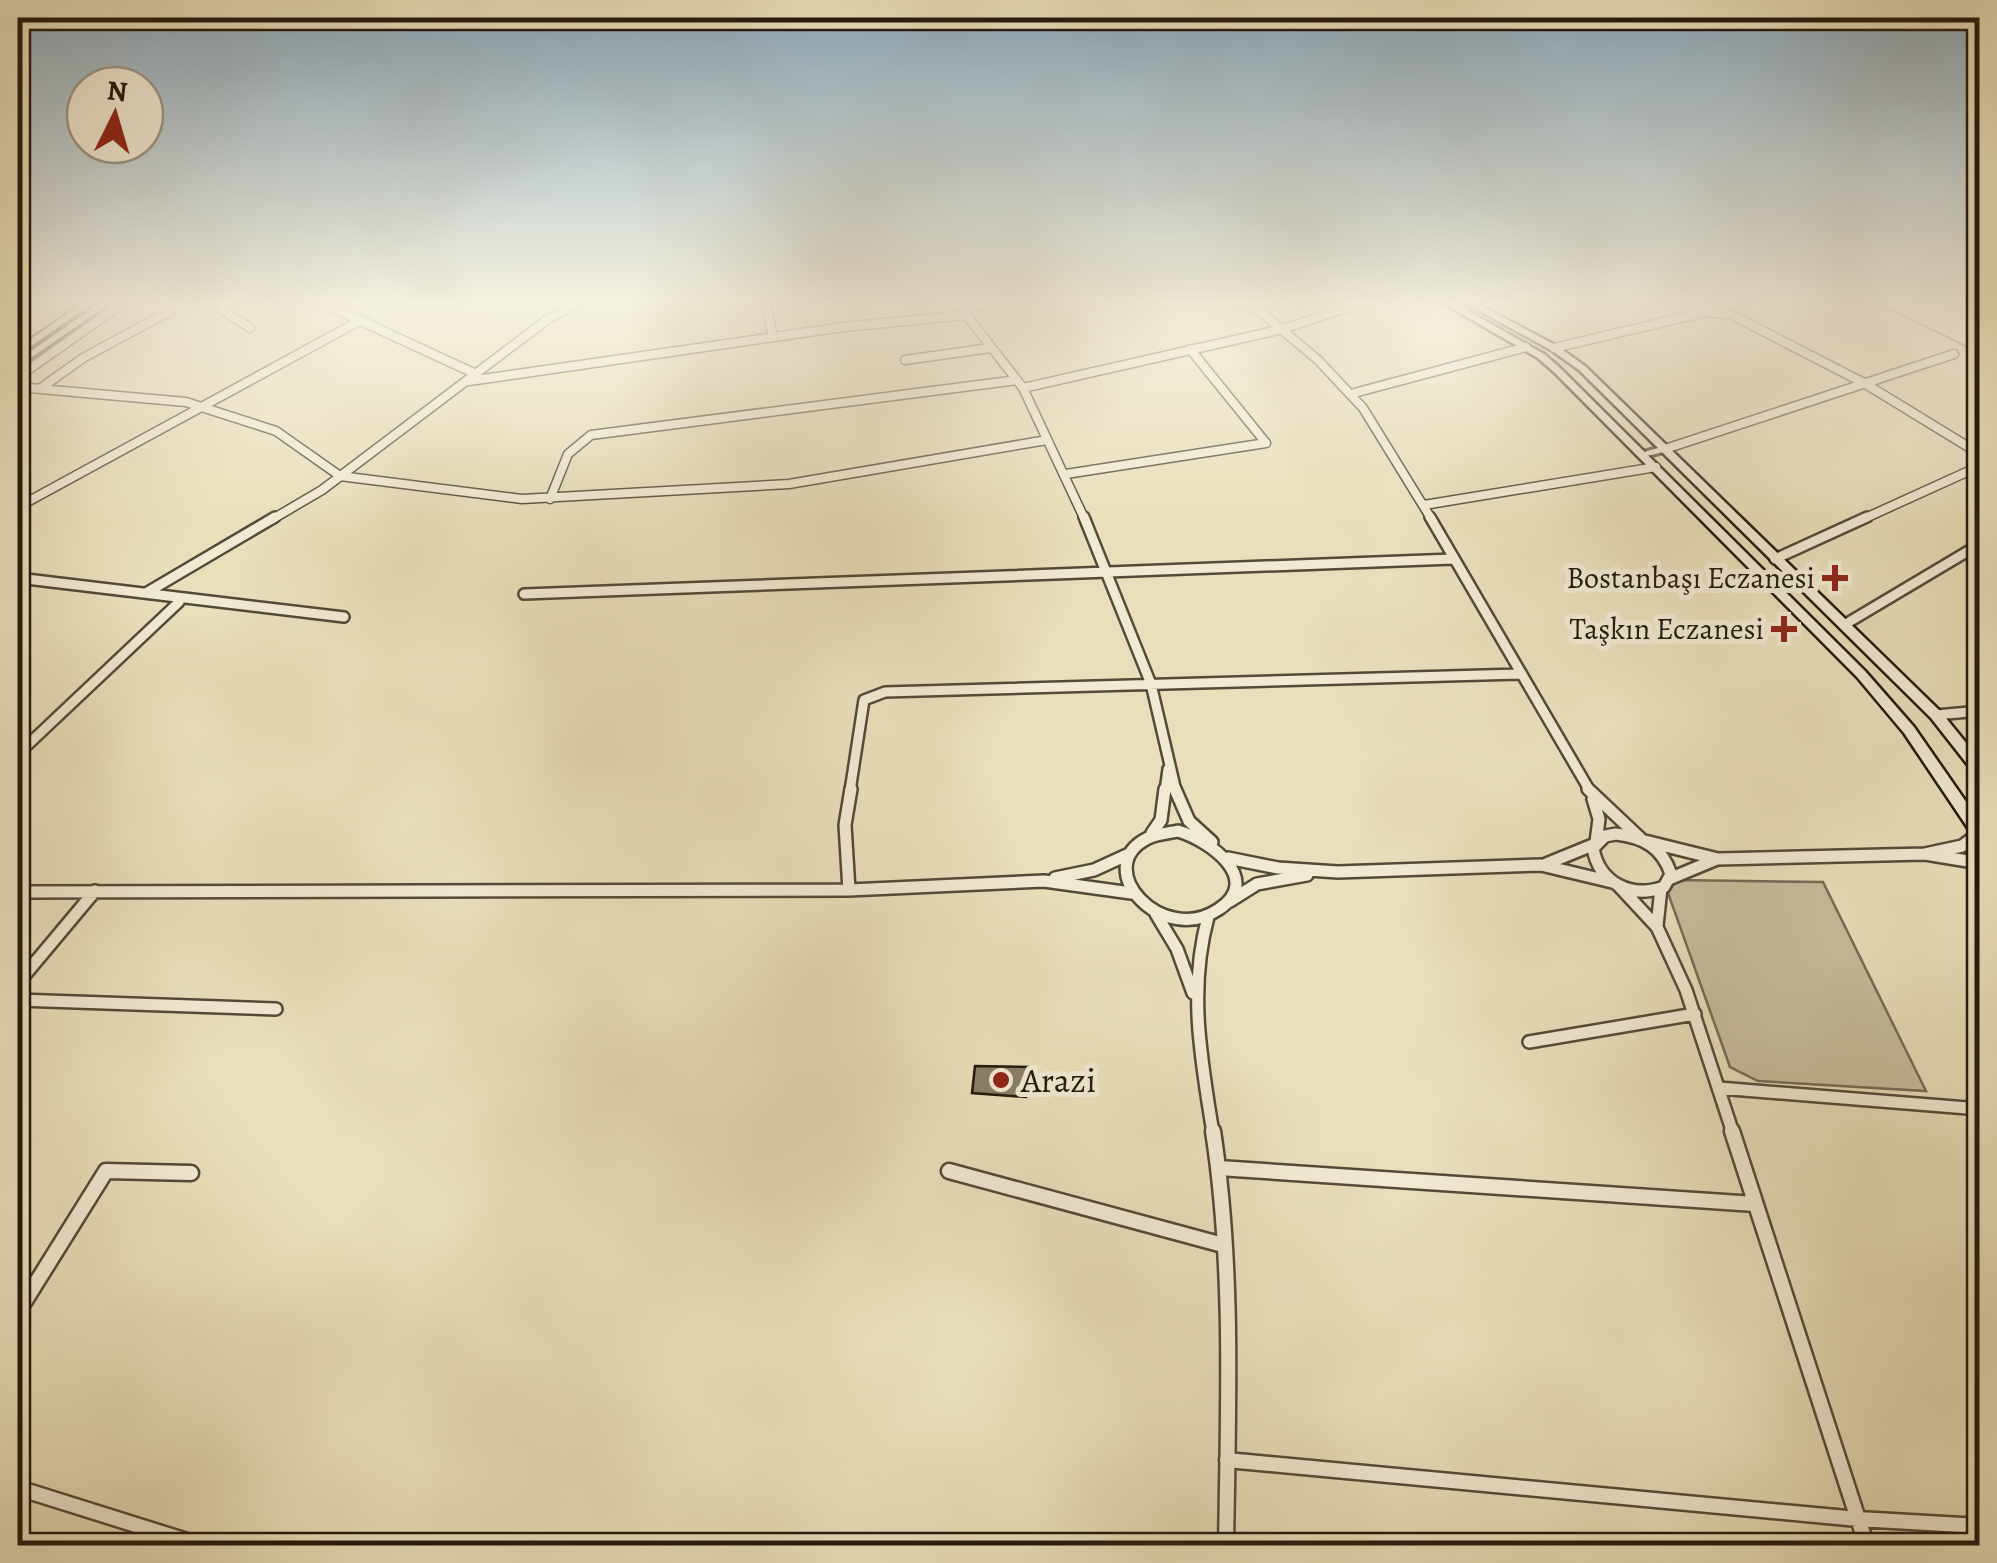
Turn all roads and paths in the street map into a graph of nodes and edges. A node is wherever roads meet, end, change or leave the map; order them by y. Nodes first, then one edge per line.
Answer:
1 (57, 376) edge
2 (260, 376) edge
3 (474, 376) edge
4 (503, 376) edge
5 (1013, 376) edge
6 (1059, 376) edge
7 (1212, 376) edge
8 (1335, 376) edge
9 (1418, 376) edge
10 (1563, 376) edge
11 (1590, 376) edge
12 (1850, 376) edge
13 (1886, 376) edge
14 (468, 381) junction
15 (1864, 383) junction
16 (1020, 384) junction
17 (18, 387) edge
18 (40, 388) junction
19 (1354, 393) junction
20 (206, 406) junction
21 (1047, 440) junction
22 (1665, 449) junction
23 (1642, 454) junction
24 (1980, 454) edge
25 (1980, 466) edge
26 (1656, 467) junction
27 (1066, 474) junction
28 (340, 476) junction
29 (550, 499) junction
30 (1424, 505) junction
31 (18, 507) edge
32 (1980, 544) edge
33 (1453, 558) junction
34 (1775, 560) junction
35 (1107, 574) junction
36 (18, 578) edge
37 (146, 593) junction
38 (524, 594) dead end
39 (179, 602) junction
40 (344, 618) dead end
41 (1844, 626) junction
42 (1519, 674) junction
43 (1151, 684) junction
44 (1980, 711) edge
45 (1936, 715) junction
46 (18, 754) edge
47 (1169, 763) junction
48 (1980, 770) edge
49 (1591, 793) junction
50 (1978, 836) edge
51 (1148, 837) junction
52 (1642, 840) junction
53 (1212, 842) junction
54 (1596, 843) junction
55 (1130, 854) junction
56 (1925, 854) junction
57 (1228, 858) junction
58 (1718, 859) junction
59 (1980, 862) edge
60 (1540, 865) junction
61 (1338, 872) junction
62 (1044, 881) junction
63 (1615, 884) junction
64 (1666, 884) junction
65 (850, 890) junction
66 (18, 892) edge
67 (95, 892) junction
68 (1131, 893) junction
69 (1228, 902) junction
70 (1156, 914) junction
71 (1208, 917) junction
72 (1657, 927) junction
73 (18, 982) edge
74 (1195, 999) junction
75 (18, 1000) edge
76 (276, 1008) dead end
77 (1694, 1014) junction
78 (1529, 1042) dead end
79 (1720, 1088) junction
80 (1980, 1109) edge
81 (1218, 1168) junction
82 (950, 1172) dead end
83 (191, 1173) dead end
84 (1755, 1204) junction
85 (1223, 1245) junction
86 (18, 1312) edge
87 (1226, 1460) junction
88 (18, 1488) edge
89 (1858, 1519) junction
90 (1980, 1526) edge
91 (203, 1546) edge
92 (1226, 1546) edge
93 (1867, 1546) edge

1 - 18 street
2 - 20 street
3 - 14 street
4 - 14 street
5 - 16 street
6 - 16 street
7 - 27 street
8 - 19 street
9 - 19 street
10 - 23 main road
11 - 22 main road
12 - 15 street
13 - 15 street
14 - 28 street
15 - 22 street
15 - 24 street
16 - 21 street
16 - 29 street
17 - 18 street
18 - 20 street
19 - 30 street
20 - 28 street
20 - 31 street
21 - 27 street
21 - 29 street
22 - 23 street
22 - 34 main road
23 - 26 main road
25 - 34 street
26 - 30 street
26 - 50 main road
27 - 35 street
28 - 29 street
28 - 37 street
30 - 33 street
32 - 41 street
33 - 35 street
33 - 42 street
34 - 41 main road
35 - 38 street
35 - 43 street
36 - 37 street
37 - 39 street
39 - 40 street
39 - 46 street
41 - 45 main road
42 - 43 street
42 - 49 street
43 - 47 street
43 - 65 street
44 - 45 street
45 - 48 main road
47 - 51 street
47 - 53 street
49 - 52 street
49 - 54 street
50 - 56 street
51 - 53 street
51 - 55 street
52 - 54 street
52 - 58 street
52 - 64 street
53 - 57 street
54 - 60 street
54 - 63 street
55 - 62 street
55 - 68 street
56 - 58 street
56 - 59 street
57 - 61 street
57 - 69 street
58 - 64 street
60 - 61 street
60 - 63 street
61 - 69 street
62 - 65 street
62 - 68 street
63 - 64 street
63 - 72 street
64 - 72 street
65 - 67 street
66 - 67 street
67 - 73 street
68 - 70 street
69 - 71 street
70 - 71 street
70 - 74 street
71 - 74 street
72 - 77 street
74 - 81 street
75 - 76 street
77 - 78 street
77 - 79 street
79 - 80 street
79 - 84 street
81 - 84 street
81 - 85 street
82 - 85 street
83 - 86 street
84 - 89 street
85 - 87 street
87 - 89 street
87 - 92 street
88 - 91 street
89 - 90 street
89 - 93 street

